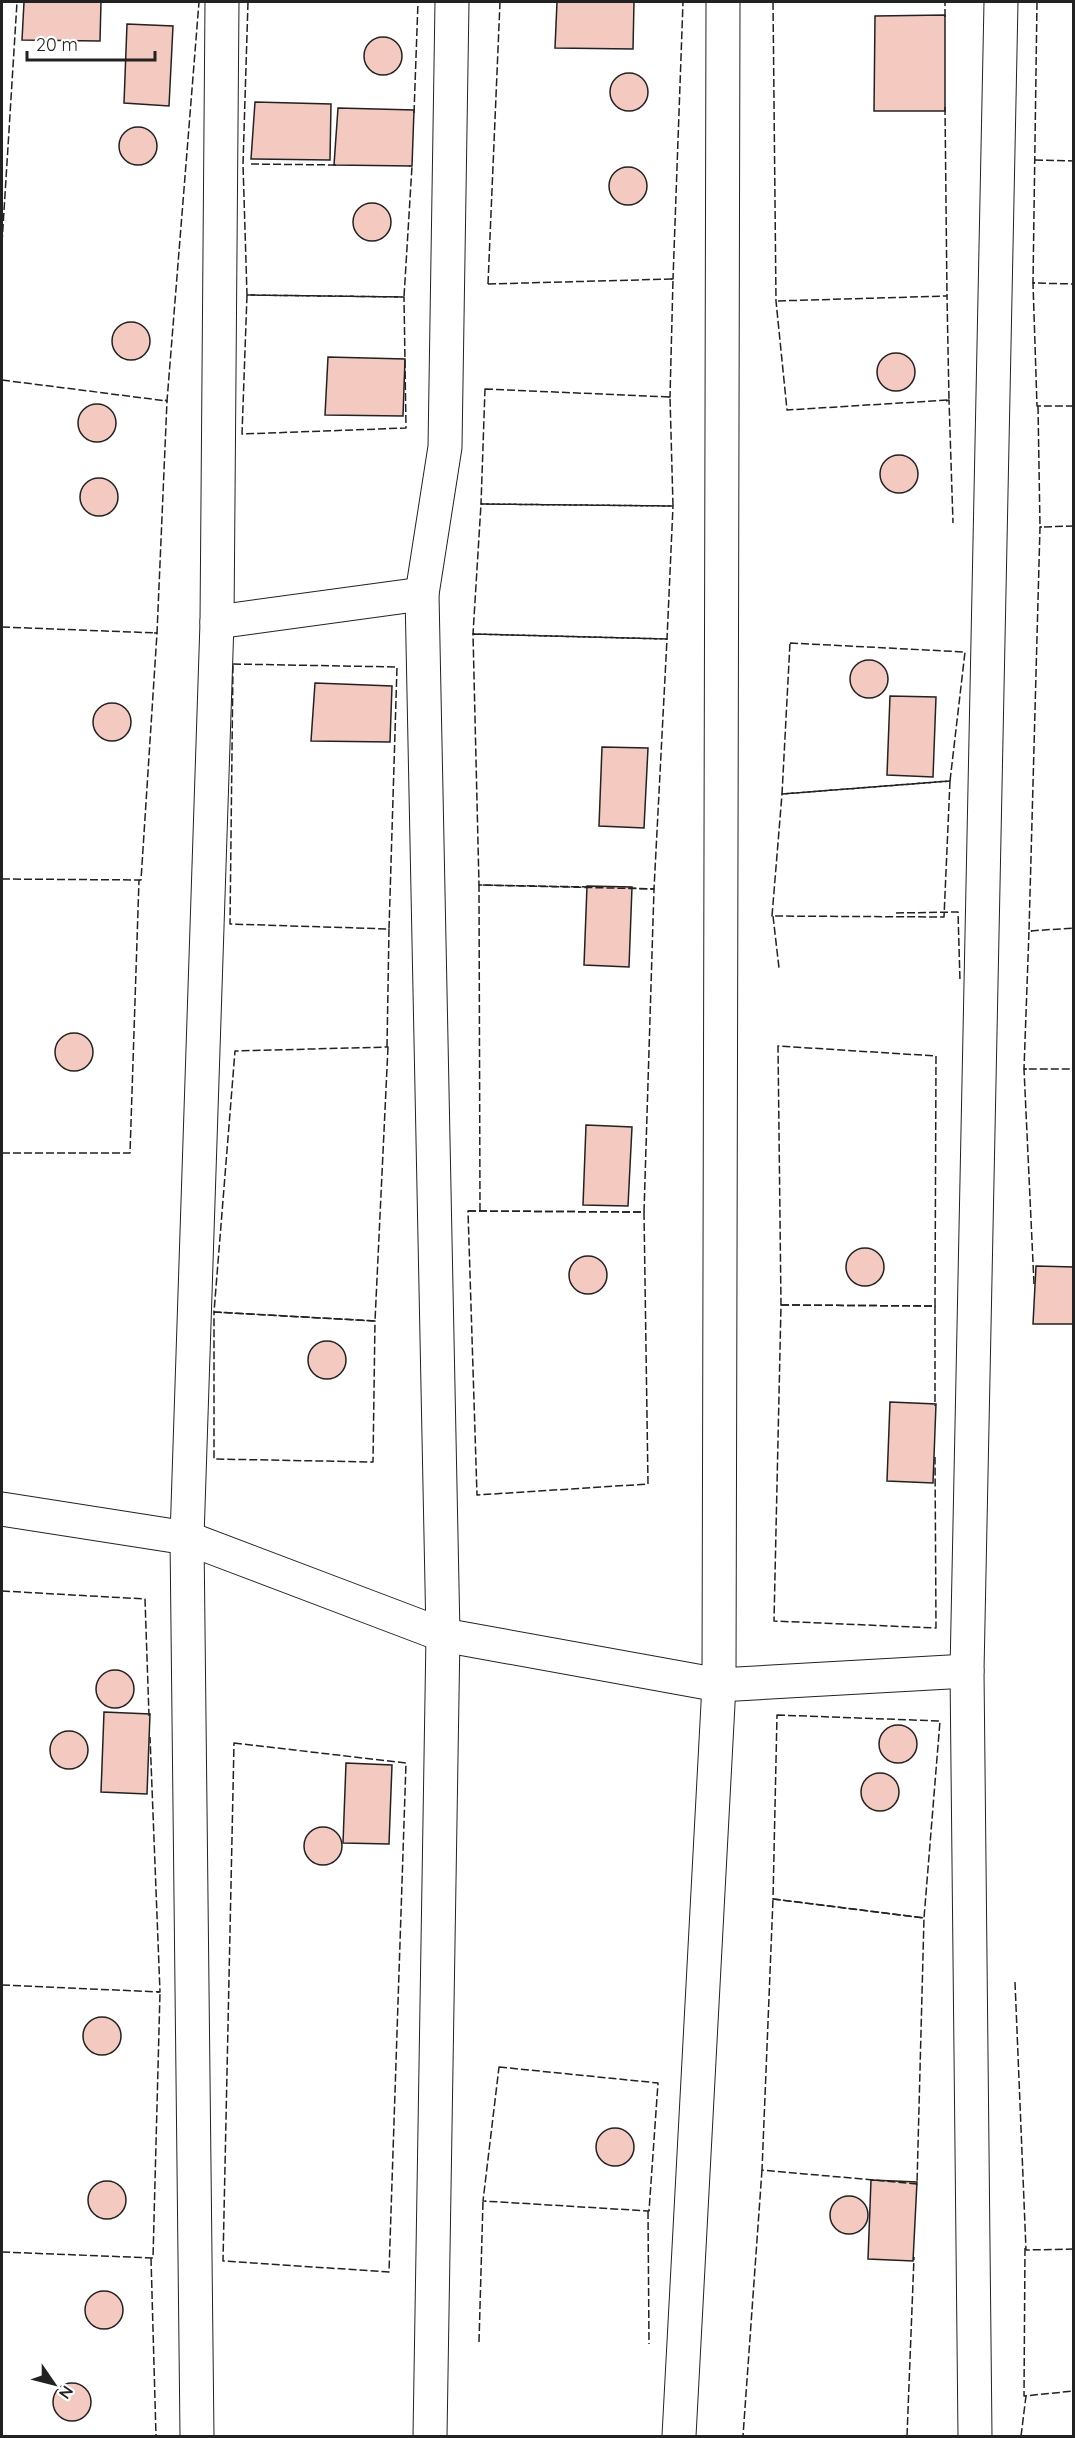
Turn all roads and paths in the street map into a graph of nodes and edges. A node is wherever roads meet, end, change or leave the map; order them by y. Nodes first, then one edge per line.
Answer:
1 (222, 2) edge
2 (452, 2) edge
3 (723, 2) edge
4 (1001, 2) edge
5 (422, 594) junction
6 (218, 622) junction
7 (2, 1509) edge
8 (187, 1538) junction
9 (443, 1635) junction
10 (968, 1671) junction
11 (719, 1685) junction
12 (197, 2436) edge
13 (429, 2436) edge
14 (679, 2436) edge
15 (975, 2436) edge

1 - 6 street
2 - 5 street
3 - 11 street
4 - 10 street
5 - 6 street
5 - 9 street
6 - 8 street
7 - 8 street
8 - 9 street
8 - 12 street
9 - 11 street
9 - 13 street
10 - 11 street
10 - 15 street
11 - 14 street

